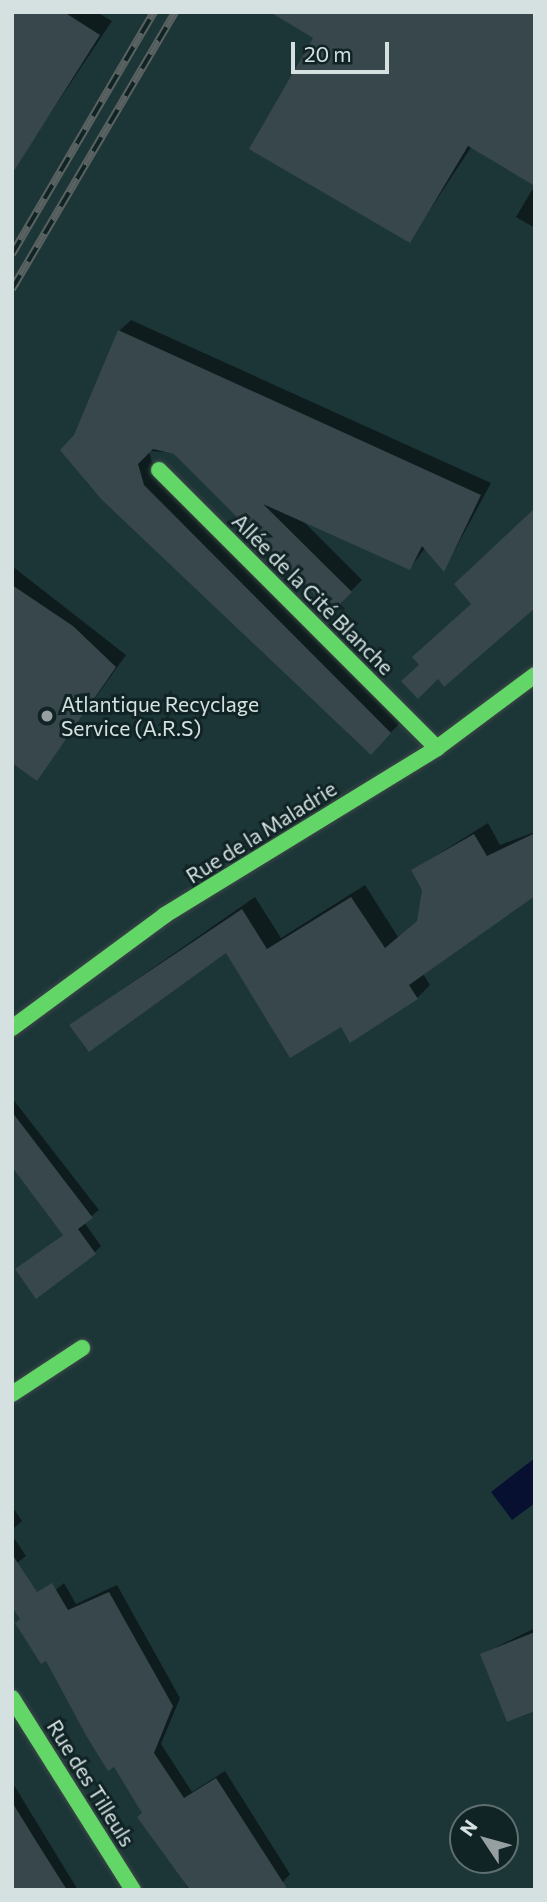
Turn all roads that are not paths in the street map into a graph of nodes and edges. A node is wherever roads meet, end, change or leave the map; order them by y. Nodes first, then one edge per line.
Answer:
1 (159, 471) dead end
2 (535, 675) edge
3 (437, 748) junction
4 (12, 1028) edge
5 (82, 1348) dead end
6 (12, 1394) edge
7 (12, 1698) edge
8 (133, 1890) edge

1 - 3 street, Allée de la Cité Blanche
2 - 3 street, Rue de la Maladrie
3 - 4 street, Rue de la Maladrie
5 - 6 street
7 - 8 street, Rue des Tilleuls

